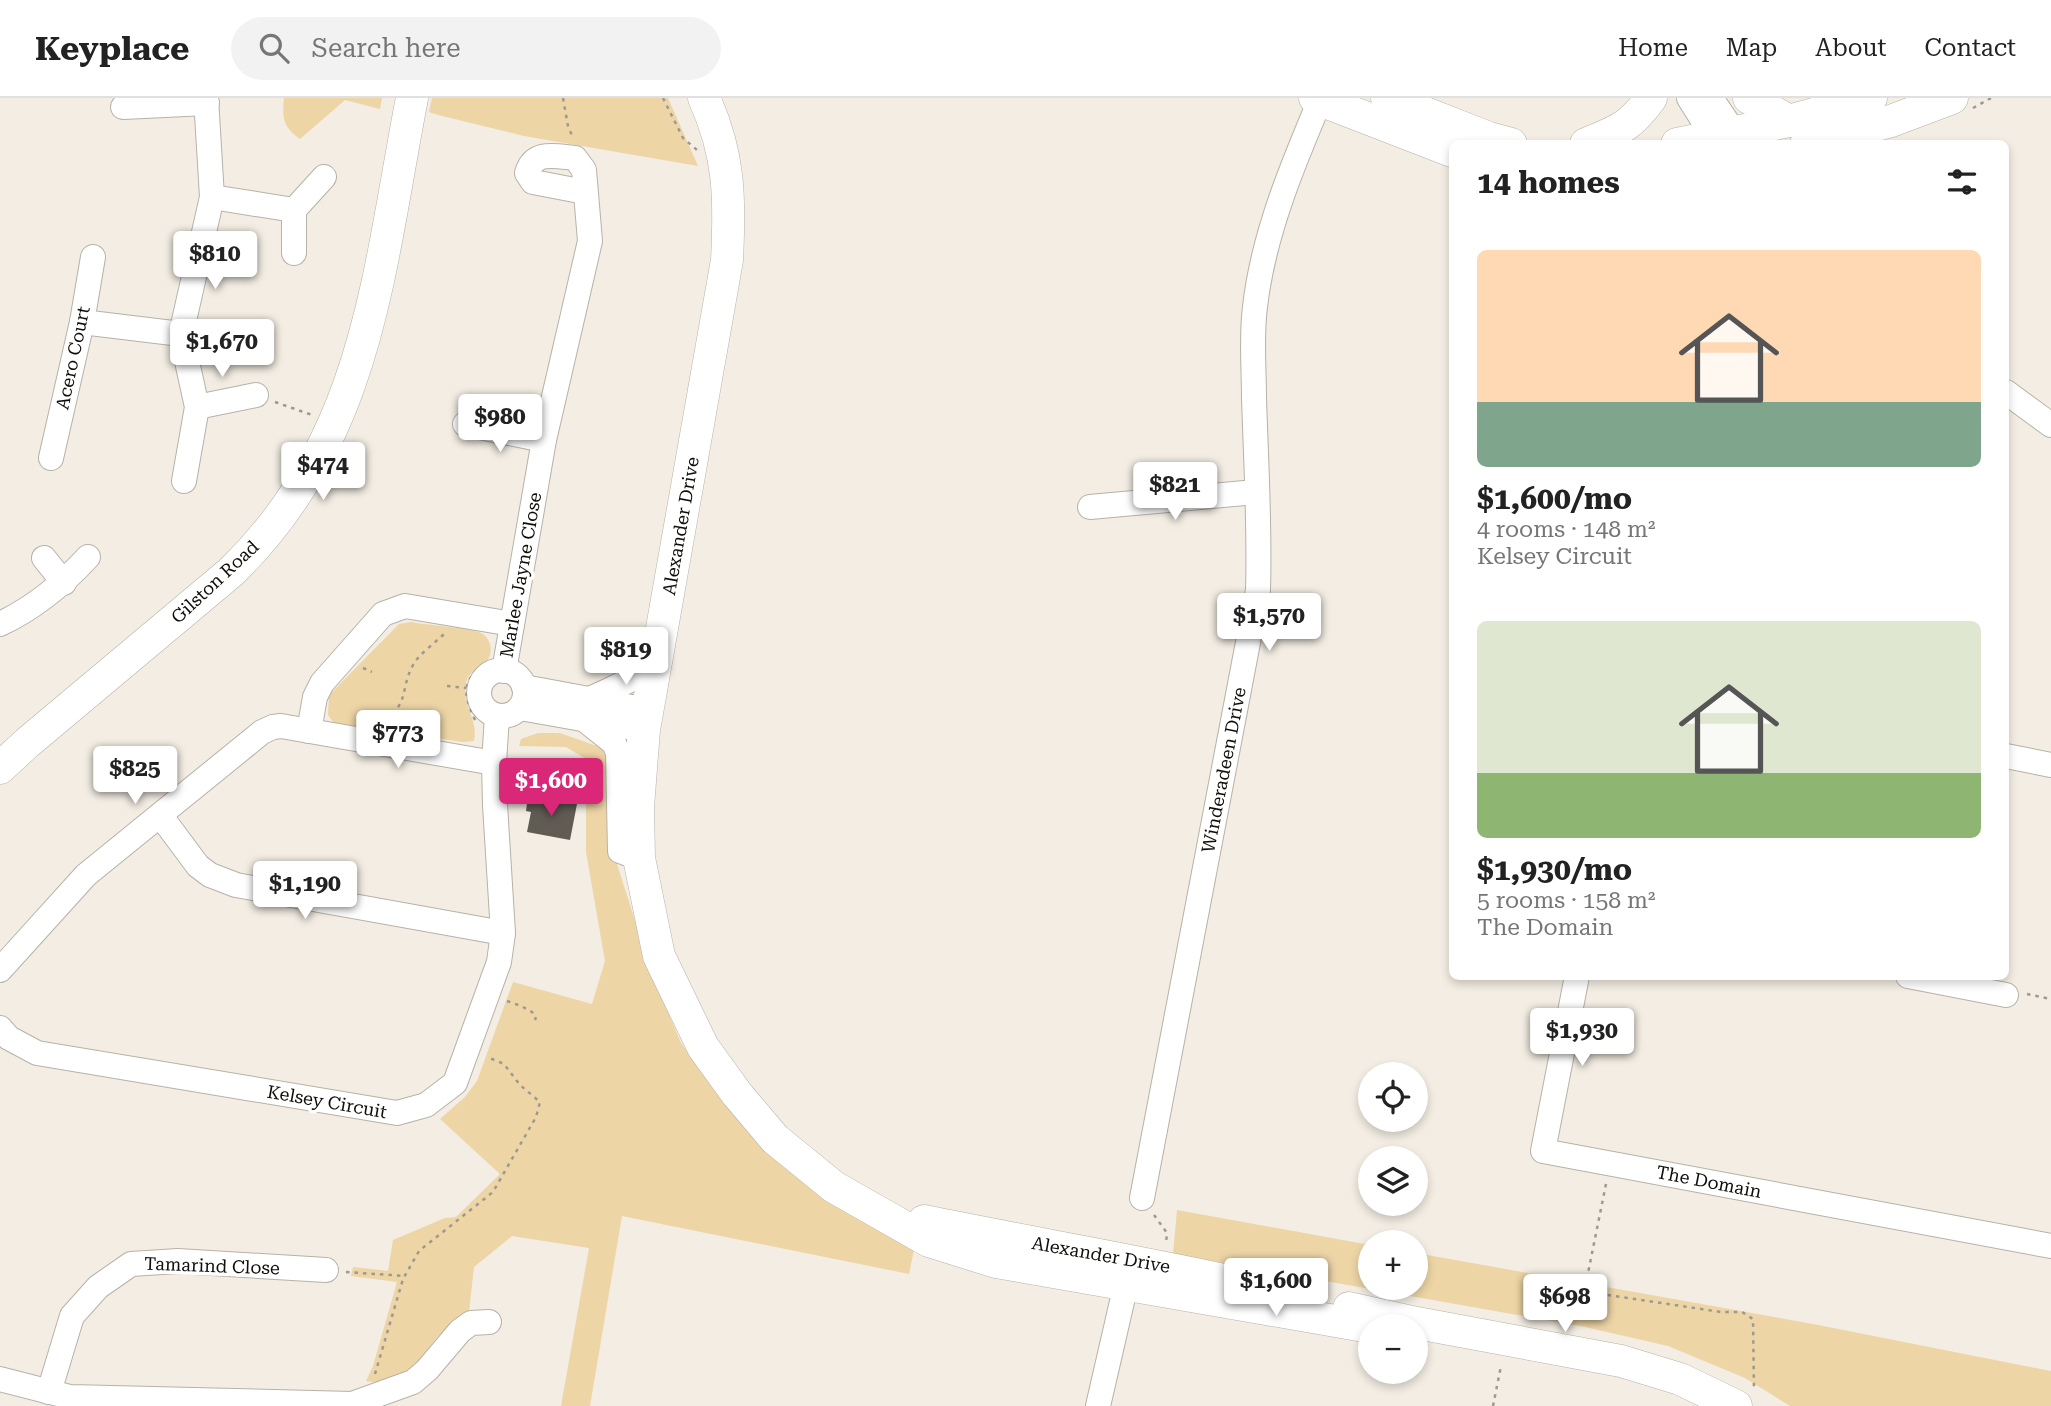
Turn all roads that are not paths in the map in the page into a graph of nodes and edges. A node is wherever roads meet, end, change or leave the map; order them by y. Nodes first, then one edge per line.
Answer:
1 (412, 98) edge
2 (704, 98) edge
3 (1387, 98) edge
4 (1651, 98) edge
5 (1689, 98) edge
6 (1711, 98) edge
7 (1748, 98) edge
8 (1871, 98) edge
9 (1952, 98) edge
10 (1318, 99) edge
11 (206, 101) edge
12 (123, 107) dead end
13 (1813, 136) edge
14 (1727, 139) edge
15 (1496, 140) edge
16 (1596, 140) edge
17 (1449, 150) edge
18 (324, 177) dead end
19 (585, 192) junction
20 (212, 197) junction
21 (294, 210) junction
22 (294, 253) dead end
23 (93, 257) dead end
24 (82, 322) junction
25 (181, 334) junction
26 (2009, 394) edge
27 (256, 395) road end
28 (197, 407) junction
29 (465, 424) dead end
30 (2051, 425) edge
31 (544, 440) junction
32 (51, 458) dead end
33 (184, 481) dead end
34 (1256, 492) junction
35 (1090, 507) dead end
36 (88, 557) dead end
37 (44, 558) dead end
38 (64, 583) junction
39 (0, 624) edge
40 (512, 624) junction
41 (496, 667) junction
42 (656, 670) junction
43 (504, 709) junction
44 (587, 710) junction
45 (646, 720) junction
46 (309, 731) junction
47 (2009, 757) edge
48 (494, 764) junction
49 (2051, 765) edge
50 (0, 768) edge
51 (160, 815) junction
52 (639, 858) junction
53 (503, 933) junction
54 (0, 970) edge
55 (1576, 980) edge
56 (1929, 980) edge
57 (2006, 995) road end
58 (0, 1028) edge
59 (1142, 1198) road end
60 (2051, 1246) edge
61 (326, 1270) road end
62 (1128, 1273) junction
63 (489, 1322) dead end
64 (1358, 1324) edge
65 (1428, 1337) edge
66 (0, 1379) edge
67 (49, 1392) junction
68 (1746, 1402) edge
69 (1098, 1406) edge
70 (1690, 1406) edge

1 - 50 main road, Gilston Road
2 - 42 main road, Alexander Drive
3 - 15 main road
4 - 16 main road
5 - 14 street
6 - 14 street
7 - 13 main road
8 - 13 main road
9 - 13 main road
10 - 17 main road
10 - 34 street, Winderadeen Drive
11 - 12 street
11 - 20 street
13 - 14 main road
18 - 21 street
19 - 19 street, Marlee Jayne Close
19 - 31 street, Marlee Jayne Close
20 - 21 street
20 - 25 street
21 - 22 street
23 - 24 street, Acero Court
24 - 25 street
24 - 32 street, Acero Court
25 - 28 street
26 - 30 street
27 - 28 street
28 - 33 street
29 - 31 street
31 - 40 street, Marlee Jayne Close
34 - 35 street
34 - 59 street, Winderadeen Drive
36 - 38 street
37 - 38 street
38 - 39 street
40 - 41 street, Marlee Jayne Close
40 - 46 street
41 - 43 street
41 - 43 street
42 - 44 street
42 - 45 main road, Alexander Drive
43 - 44 street
43 - 48 street, Kelsey Circuit
44 - 45 street
44 - 52 street
45 - 52 main road, Alexander Drive
46 - 48 street
46 - 51 street
47 - 49 street
48 - 53 street, Kelsey Circuit
51 - 53 street
51 - 54 street
52 - 62 main road, Alexander Drive
53 - 58 street, Kelsey Circuit
55 - 60 street, The Domain
56 - 57 street
61 - 67 street, Tamarind Close
62 - 64 main road, Alexander Drive
62 - 68 main road, Alexander Drive
62 - 69 street
63 - 67 street
65 - 70 main road
66 - 67 street

